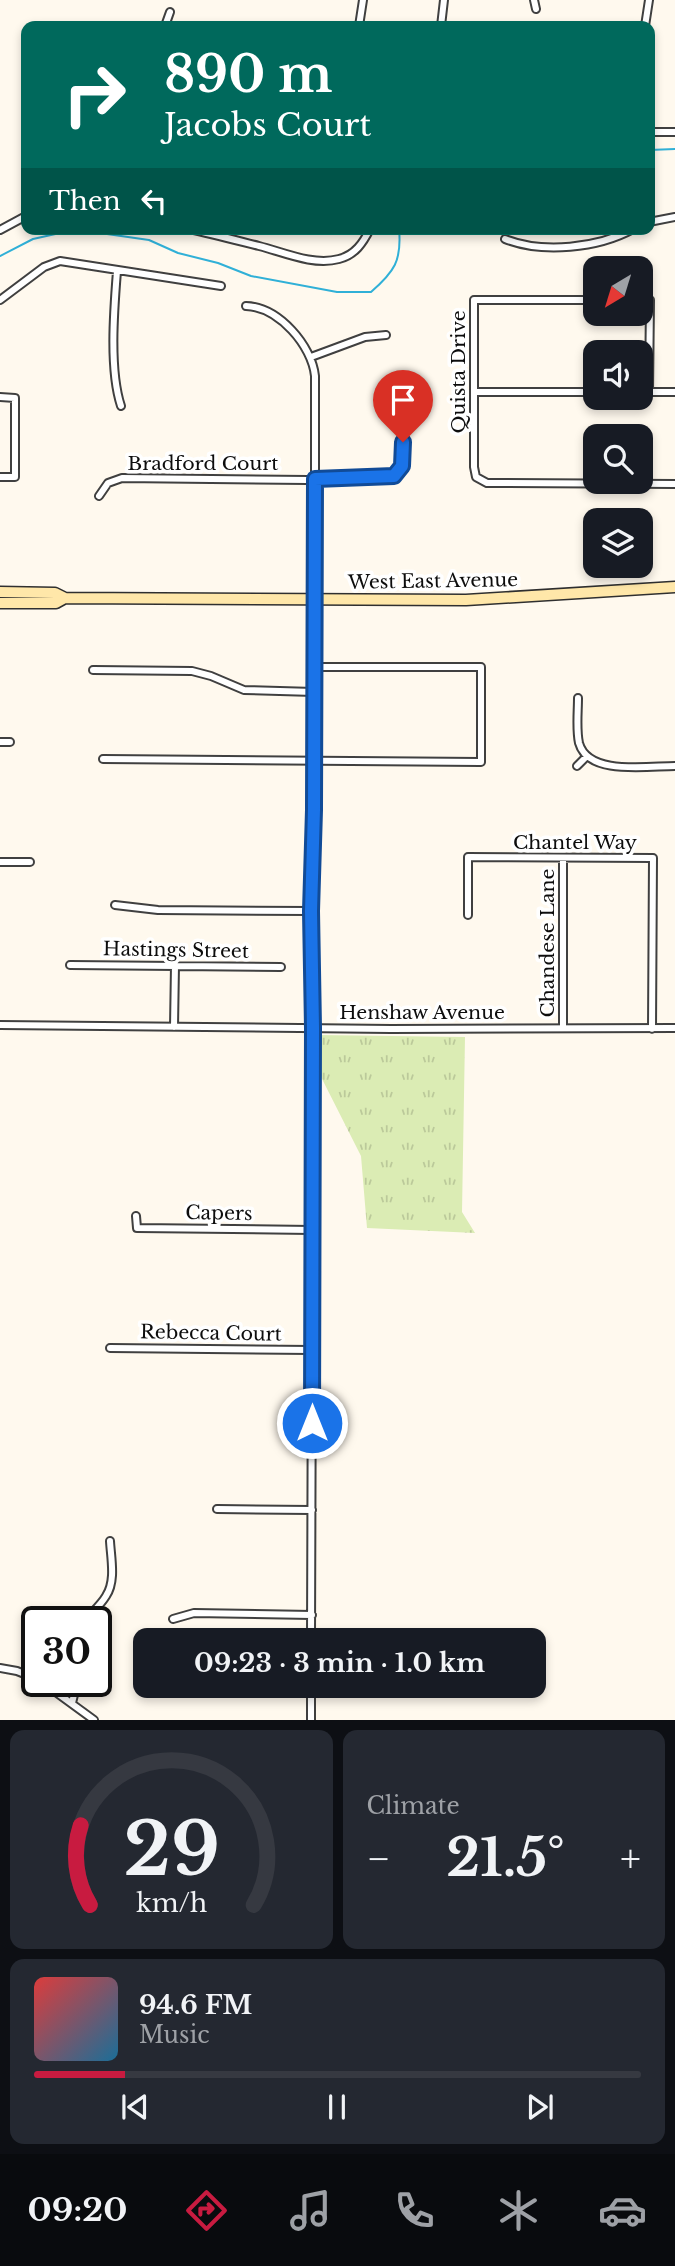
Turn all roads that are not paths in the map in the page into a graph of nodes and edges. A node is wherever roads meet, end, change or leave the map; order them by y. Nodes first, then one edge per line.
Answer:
1 (363, 0) edge
2 (444, 0) edge
3 (534, 0) edge
4 (649, 0) edge
5 (536, 9) dead end
6 (170, 12) dead end
7 (166, 21) edge
8 (360, 21) edge
9 (442, 21) edge
10 (646, 21) edge
11 (655, 132) edge
12 (675, 132) edge
13 (675, 217) edge
14 (21, 219) edge
15 (655, 221) edge
16 (0, 230) edge
17 (213, 235) edge
18 (367, 235) edge
19 (620, 235) edge
20 (505, 239) dead end
21 (117, 271) junction
22 (221, 286) dead end
23 (0, 300) edge
24 (583, 300) edge
25 (246, 306) dead end
26 (386, 335) dead end
27 (311, 357) junction
28 (474, 392) junction
29 (583, 392) edge
30 (653, 392) edge
31 (675, 392) edge
32 (0, 397) edge
33 (121, 406) dead end
34 (402, 425) dead end
35 (0, 477) edge
36 (315, 479) junction
37 (675, 484) edge
38 (99, 496) dead end
39 (675, 587) edge
40 (0, 592) edge
41 (65, 598) junction
42 (315, 600) junction
43 (0, 603) edge
44 (315, 667) junction
45 (93, 670) dead end
46 (314, 692) junction
47 (578, 698) dead end
48 (0, 742) edge
49 (10, 742) dead end
50 (587, 756) junction
51 (103, 760) dead end
52 (314, 762) junction
53 (577, 766) dead end
54 (675, 766) edge
55 (563, 858) junction
56 (0, 862) edge
57 (30, 862) dead end
58 (115, 905) dead end
59 (311, 911) junction
60 (467, 915) dead end
61 (70, 965) dead end
62 (175, 965) junction
63 (281, 967) dead end
64 (0, 1025) edge
65 (174, 1027) junction
66 (313, 1028) junction
67 (563, 1028) junction
68 (675, 1028) edge
69 (652, 1029) junction
70 (136, 1216) dead end
71 (312, 1230) junction
72 (110, 1348) dead end
73 (312, 1350) junction
74 (217, 1509) dead end
75 (312, 1510) junction
76 (110, 1541) dead end
77 (98, 1606) edge
78 (312, 1615) junction
79 (173, 1619) dead end
80 (312, 1628) edge
81 (0, 1668) edge
82 (21, 1672) edge
83 (63, 1697) edge
84 (73, 1697) edge
85 (311, 1698) edge
86 (72, 1703) junction
87 (94, 1720) edge
88 (311, 1720) edge

1 - 8 street
2 - 9 street
3 - 5 street
4 - 10 street
6 - 7 street
11 - 12 street
13 - 15 street
14 - 16 street
17 - 18 street
19 - 20 street
21 - 22 street
21 - 23 street
21 - 33 street
24 - 28 street, Quista Drive
25 - 27 street
26 - 27 street
27 - 36 street
28 - 29 street
28 - 37 street, Quista Drive
30 - 31 street
32 - 35 street
34 - 36 street, Bradford Court
36 - 38 street, Bradford Court
36 - 42 street
39 - 42 main road, West East Avenue
40 - 41 main road, West East Avenue
41 - 42 main road, West East Avenue
41 - 43 main road, West East Avenue
42 - 44 street
44 - 46 street
44 - 52 street
45 - 46 street
46 - 52 street
47 - 50 street
48 - 49 street
50 - 53 street
50 - 54 street
51 - 52 street
52 - 59 street
55 - 60 street, Chantel Way
55 - 67 street, Chandese Lane
55 - 69 street, Chantel Way
56 - 57 street
58 - 59 street
59 - 66 street
61 - 62 street, Hastings Street
62 - 63 street, Hastings Street
62 - 65 street
64 - 65 street, Henshaw Avenue
65 - 66 street, Henshaw Avenue
66 - 67 street, Henshaw Avenue
66 - 71 street
67 - 69 street, Henshaw Avenue
68 - 69 street, Henshaw Avenue
70 - 71 street, Capers
71 - 73 street
72 - 73 street, Rebecca Court
73 - 75 street
74 - 75 street
75 - 78 street
76 - 77 street
78 - 79 street
78 - 80 street
81 - 82 street
83 - 86 street
84 - 86 street
85 - 88 street
86 - 87 street

